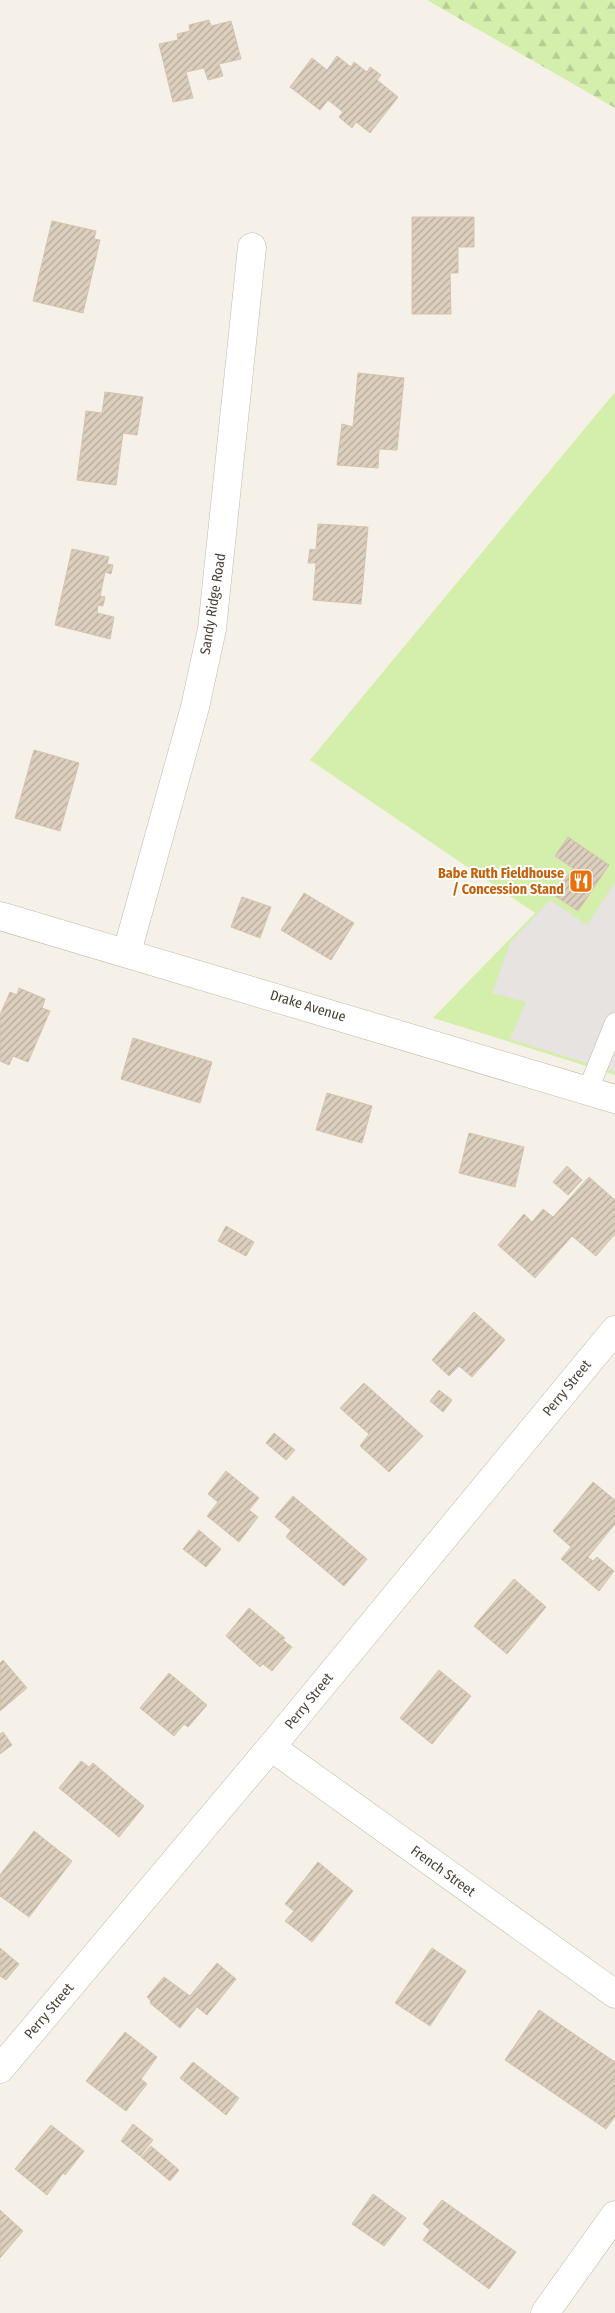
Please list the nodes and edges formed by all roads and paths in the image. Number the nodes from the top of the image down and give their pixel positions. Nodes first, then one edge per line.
1 (252, 247) dead end
2 (0, 916) edge
3 (127, 952) junction
4 (615, 1022) edge
5 (588, 1090) junction
6 (615, 1099) edge
7 (615, 1330) edge
8 (271, 1747) junction
9 (615, 1994) edge
10 (0, 2068) edge
11 (615, 2215) edge
12 (545, 2313) edge

1 - 3 street, Sandy Ridge Road
2 - 3 street, Drake Avenue
3 - 5 street, Drake Avenue
4 - 5 lane
5 - 6 street, Drake Avenue
7 - 8 street, Perry Street
8 - 9 street, French Street
8 - 10 street, Perry Street
11 - 12 street

